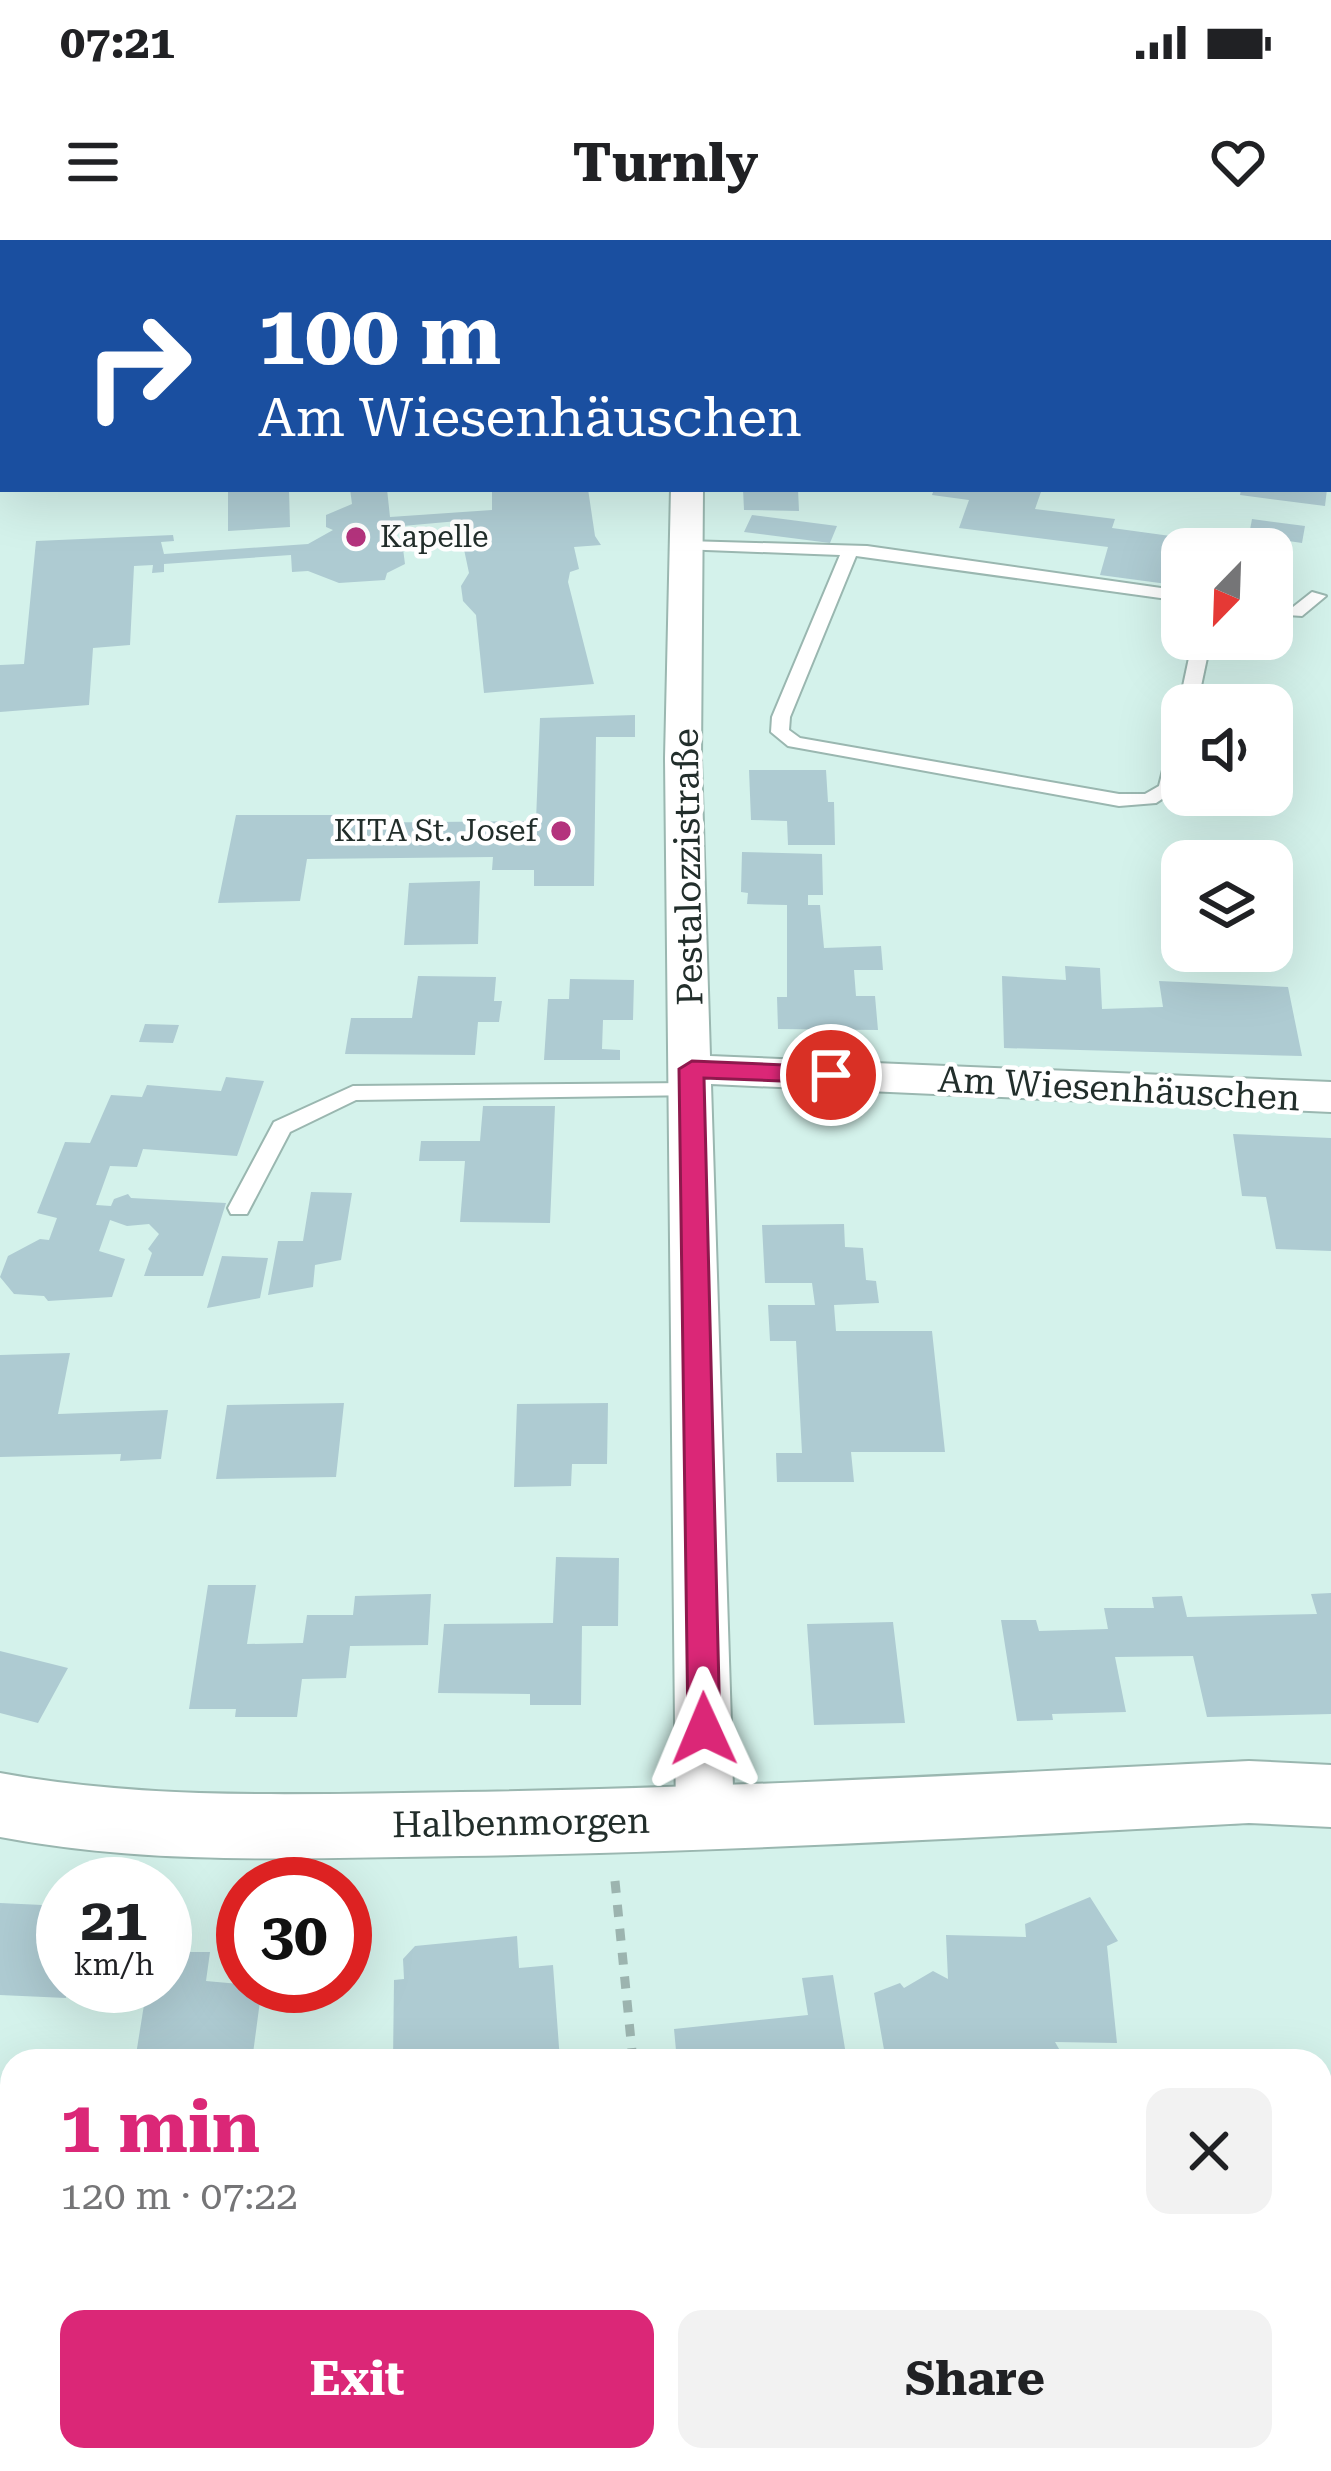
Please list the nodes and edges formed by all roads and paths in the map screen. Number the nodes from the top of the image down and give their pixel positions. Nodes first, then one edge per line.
1 (687, 492) edge
2 (686, 546) junction
3 (849, 552) junction
4 (1161, 593) edge
5 (1318, 596) dead end
6 (1293, 612) edge
7 (1161, 793) edge
8 (691, 1080) junction
9 (1331, 1097) edge
10 (238, 1208) dead end
11 (1331, 1796) edge
12 (0, 1805) edge
13 (609, 1820) junction
14 (706, 1820) junction
15 (632, 2049) edge

1 - 2 street, Pestalozzistraße
2 - 3 lane
2 - 8 street, Pestalozzistraße
3 - 4 lane
3 - 7 lane
5 - 6 lane
8 - 9 street, Am Wiesenhäuschen
8 - 10 lane
8 - 14 street, Pestalozzistraße
11 - 14 street, Halbenmorgen
12 - 13 street, Halbenmorgen
13 - 14 street, Halbenmorgen
13 - 15 path

